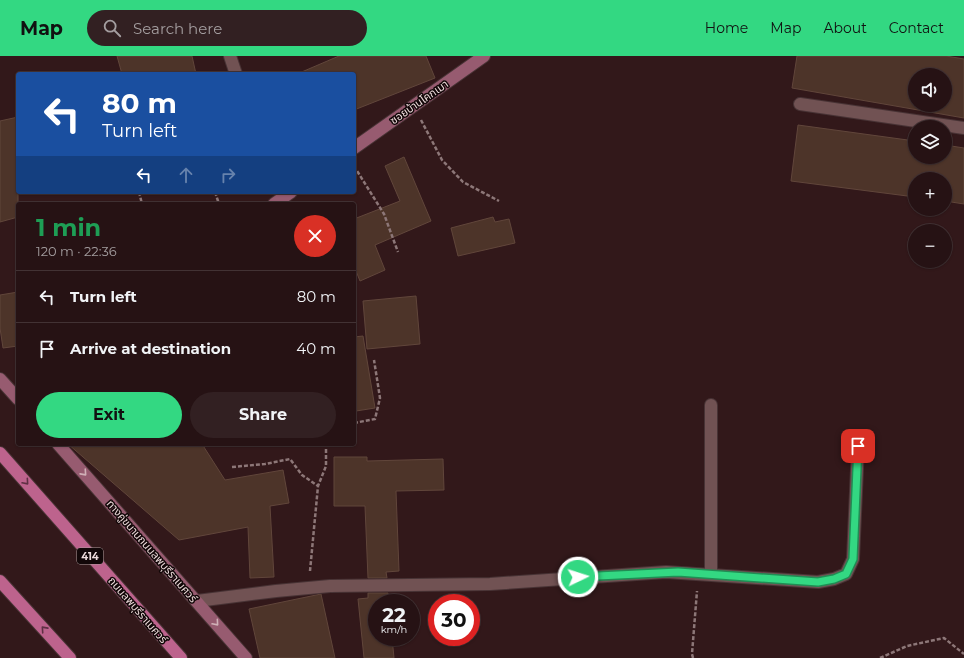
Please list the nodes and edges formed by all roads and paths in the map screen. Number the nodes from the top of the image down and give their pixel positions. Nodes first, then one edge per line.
1 (230, 56) edge
2 (484, 56) edge
3 (235, 72) edge
4 (800, 104) dead end
5 (415, 105) junction
6 (964, 128) edge
7 (356, 147) edge
8 (356, 169) edge
9 (287, 194) edge
10 (276, 199) edge
11 (499, 201) dead end
12 (398, 252) dead end
13 (374, 360) dead end
14 (0, 378) edge
15 (16, 393) edge
16 (711, 406) dead end
17 (356, 423) edge
18 (60, 446) edge
19 (326, 446) edge
20 (858, 446) dead end
21 (0, 453) edge
22 (232, 467) dead end
23 (318, 486) junction
24 (699, 574) junction
25 (711, 574) junction
26 (0, 582) edge
27 (308, 588) junction
28 (197, 601) junction
29 (964, 654) edge
30 (70, 658) edge
31 (181, 658) edge
32 (246, 658) edge
33 (693, 658) edge
34 (880, 658) edge

1 - 3 street
2 - 5 main road, ซอยบ้านโคกเมา
4 - 6 street
5 - 7 main road, ซอยบ้านโคกเมา
5 - 11 path
8 - 12 path
9 - 10 main road
13 - 17 path
14 - 15 main road
16 - 25 street
18 -> 28 main road, ทางคู่ขนานถนนลพบุรีราเมศวร์
19 - 23 path
20 - 25 street
21 -> 31 main road, ถนนลพบุรีราเมศวร์ / 414
22 - 23 path
23 - 27 path
24 - 25 street
24 - 27 street
24 - 33 path
30 -> 26 main road
27 - 28 street
28 -> 32 main road, ทางคู่ขนานถนนลพบุรีราเมศวร์
29 - 34 path

